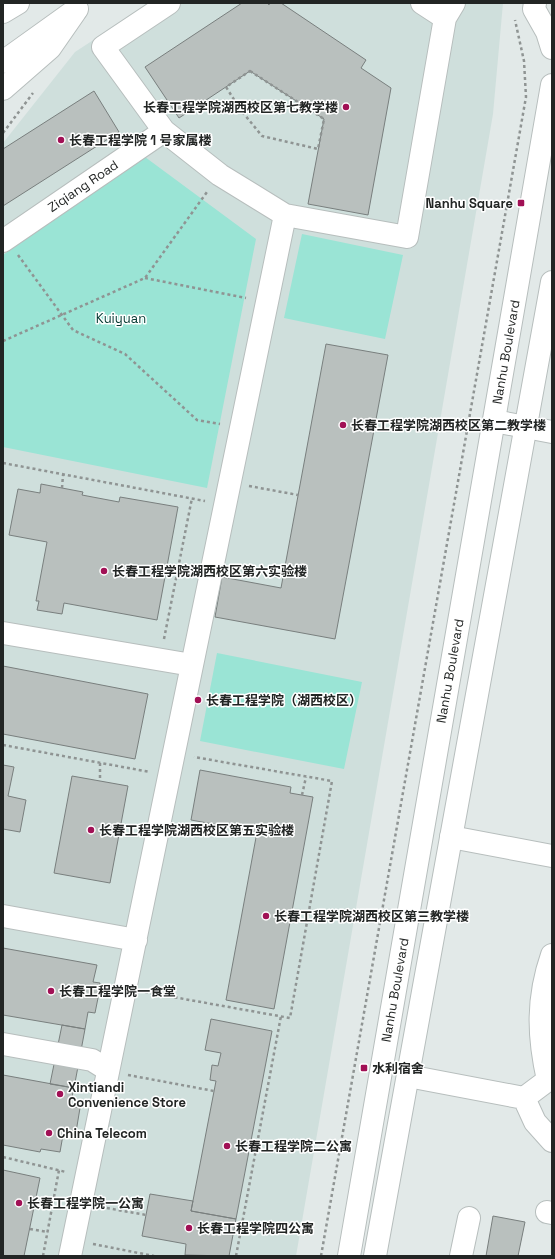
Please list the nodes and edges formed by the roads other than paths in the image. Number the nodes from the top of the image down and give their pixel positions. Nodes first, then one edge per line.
1 (18, 3) edge
2 (169, 3) edge
3 (422, 3) edge
4 (535, 3) edge
5 (82, 6) edge
6 (450, 10) edge
7 (3, 12) edge
8 (552, 48) edge
9 (3, 62) edge
10 (552, 86) edge
11 (3, 89) edge
12 (164, 131) junction
13 (285, 215) junction
14 (9, 246) edge
15 (552, 282) edge
16 (494, 421) junction
17 (525, 427) junction
18 (552, 432) edge
19 (3, 633) edge
20 (192, 665) junction
21 (451, 837) junction
22 (552, 856) edge
23 (3, 916) edge
24 (136, 940) junction
25 (552, 955) edge
26 (3, 1044) edge
27 (108, 1070) junction
28 (408, 1076) junction
29 (524, 1098) junction
30 (552, 1141) edge
31 (469, 1218) dead end
32 (72, 1248) edge
33 (349, 1256) edge
34 (375, 1256) edge
35 (461, 1256) edge

1 - 7 main road
2 - 12 main road
3 - 6 main road
4 - 8 main road
5 - 9 main road
5 - 11 main road
6 - 13 main road
10 - 16 main road, Nanhu Boulevard
12 - 13 main road
12 - 14 main road, Ziqiang Road
13 - 20 main road
15 - 17 main road
16 - 17 main road
16 - 33 main road, Nanhu Boulevard
17 - 18 main road
17 - 21 main road
19 - 20 main road
20 - 24 main road
21 - 22 main road
21 - 28 main road
23 - 24 main road
24 - 27 main road
25 - 29 main road
26 - 27 main road
27 - 32 main road
28 - 29 main road
28 - 34 main road
29 - 30 main road
31 - 35 main road

